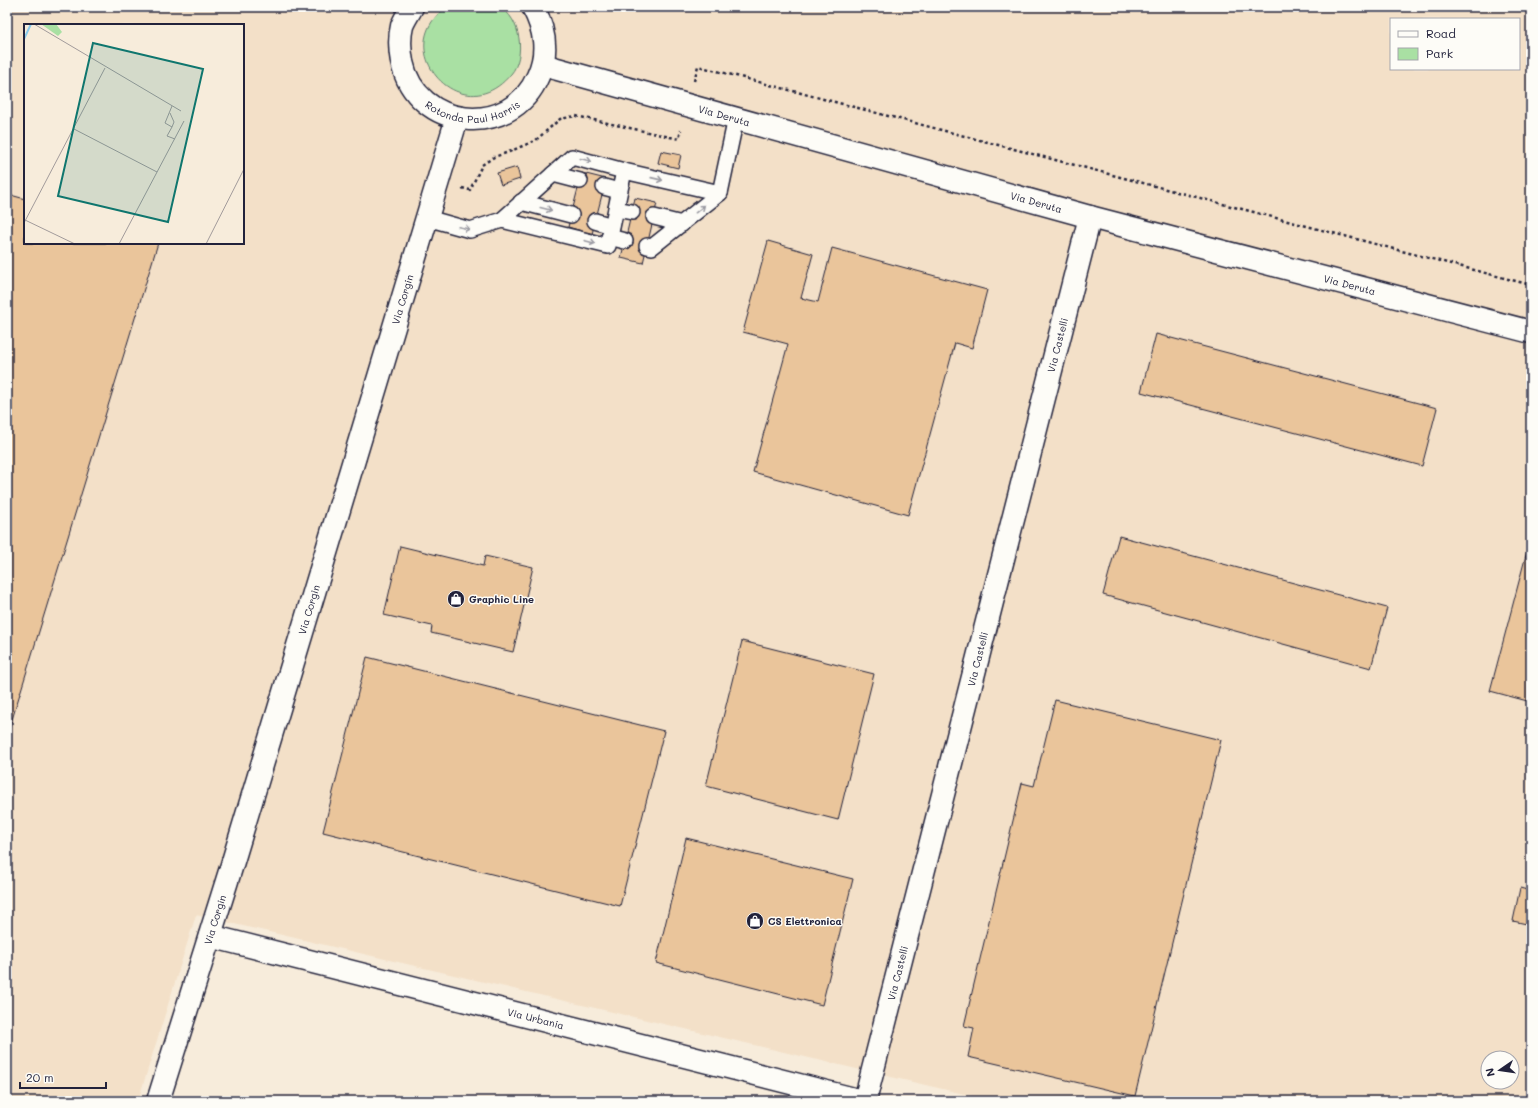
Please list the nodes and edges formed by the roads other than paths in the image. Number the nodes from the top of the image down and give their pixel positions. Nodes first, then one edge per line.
1 (412, 7) edge
2 (533, 7) edge
3 (544, 65) junction
4 (456, 118) junction
5 (736, 118) junction
6 (624, 171) junction
7 (552, 174) junction
8 (580, 181) dead end
9 (604, 187) dead end
10 (619, 191) junction
11 (720, 193) junction
12 (521, 202) junction
13 (616, 209) junction
14 (632, 212) dead end
15 (571, 215) dead end
16 (654, 217) dead end
17 (1090, 217) junction
18 (426, 218) junction
19 (502, 220) junction
20 (595, 221) dead end
21 (682, 224) junction
22 (611, 231) junction
23 (625, 241) dead end
24 (647, 246) dead end
25 (1531, 332) edge
26 (210, 936) junction
27 (158, 1101) edge
28 (863, 1101) edge

1 - 4 street, Rotonda Paul Harris
2 - 3 street, Rotonda Paul Harris
3 - 4 street, Rotonda Paul Harris
3 - 5 street, Via Deruta
4 - 18 street, Via Corgin
5 - 11 lane
5 - 17 street, Via Deruta
7 -> 6 lane
6 - 10 lane
6 -> 11 lane
7 - 8 lane
7 - 12 lane
9 - 10 lane
10 - 13 lane
21 -> 11 lane
12 -> 15 lane
12 - 19 lane
13 - 14 lane
13 - 22 lane
16 - 21 lane
17 - 25 street, Via Deruta
17 - 28 street, Via Castelli
18 -> 19 lane
18 - 26 street, Via Corgin
19 -> 22 lane
20 - 22 lane
21 - 24 lane
22 - 23 lane
26 - 27 street, Via Corgin
26 - 28 street, Via Urbania

